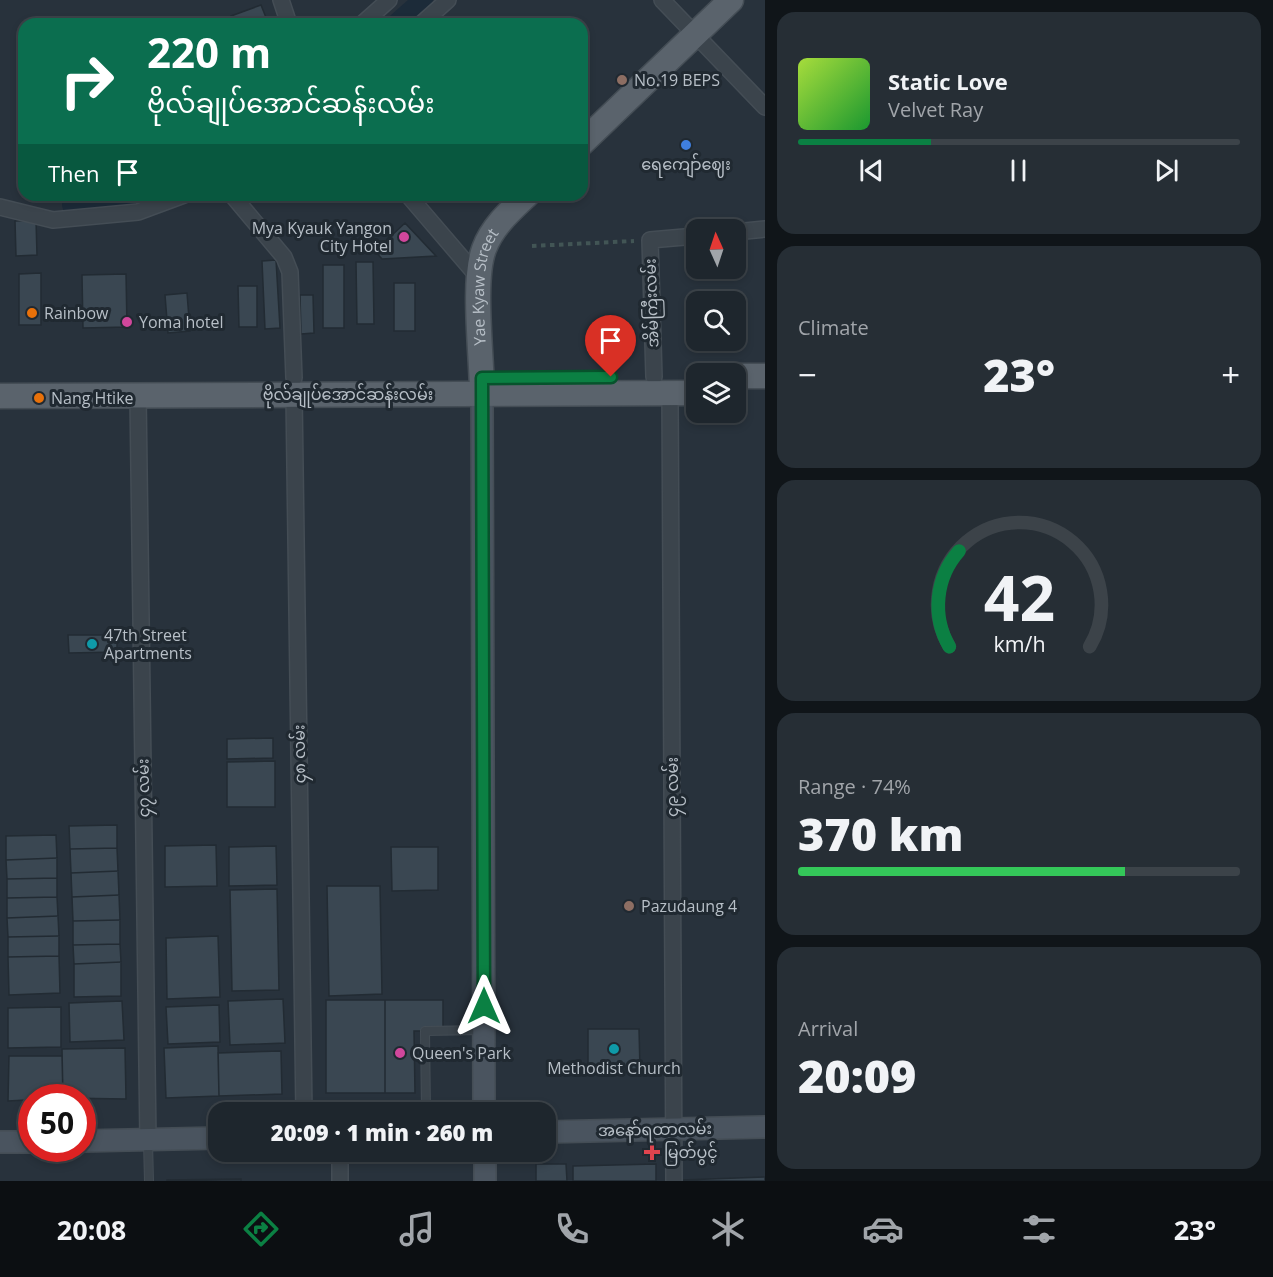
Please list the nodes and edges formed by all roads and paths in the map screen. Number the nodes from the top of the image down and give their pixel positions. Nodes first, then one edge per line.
1 (282, 0) edge
2 (389, 0) edge
3 (448, 0) edge
4 (663, 0) edge
5 (731, 0) edge
6 (287, 18) edge
7 (369, 18) edge
8 (428, 18) edge
9 (695, 36) junction
10 (765, 107) edge
11 (588, 137) edge
12 (168, 201) edge
13 (237, 201) edge
14 (413, 201) edge
15 (521, 201) edge
16 (0, 207) edge
17 (765, 229) edge
18 (746, 231) edge
19 (686, 237) edge
20 (650, 240) junction
21 (532, 246) dead end
22 (479, 278) junction
23 (746, 376) edge
24 (765, 376) edge
25 (0, 379) edge
26 (686, 379) edge
27 (662, 385) junction
28 (294, 386) junction
29 (482, 386) junction
30 (686, 391) edge
31 (746, 393) edge
32 (765, 393) edge
33 (138, 395) junction
34 (0, 396) edge
35 (484, 1030) junction
36 (304, 1102) edge
37 (426, 1102) edge
38 (484, 1102) edge
39 (765, 1127) edge
40 (674, 1129) junction
41 (556, 1132) edge
42 (208, 1138) edge
43 (148, 1140) junction
44 (96, 1141) edge
45 (0, 1142) edge
46 (18, 1142) edge
47 (340, 1162) edge
48 (485, 1162) edge
49 (149, 1181) edge
50 (340, 1181) edge
51 (485, 1181) edge
52 (674, 1181) edge

1 - 6 street
2 - 7 street
3 - 8 street
4 - 9 street
5 - 9 main road
9 - 10 street
9 - 11 main road
12 - 16 street
13 - 28 street, ၄၈ လမ်း
14 - 22 street
15 - 22 main road, Yae Kyaw Street
17 - 18 street
19 - 20 street, အိမ်ကြီးလမ်း
20 - 21 path
20 - 27 street, အိမ်ကြီးလမ်း
22 - 29 main road, Yae Kyaw Street
23 - 24 main road
25 - 28 main road, ဗိုလ်ချုပ်အောင်ဆန်းလမ်း
26 - 27 main road, ဗိုလ်ချုပ်အောင်ဆန်းလမ်း
27 - 29 main road, ဗိုလ်ချုပ်အောင်ဆန်းလမ်း
27 - 30 main road, ဗိုလ်ချုပ်အောင်ဆန်းလမ်း
27 - 40 street, ၄၉ လမ်း
28 - 29 main road, ဗိုလ်ချုပ်အောင်ဆန်းလမ်း
28 - 33 main road, ဗိုလ်ချုပ်အောင်ဆန်းလမ်း
28 - 36 street, ၄၈ လမ်း
29 - 35 main road
31 - 32 main road
33 - 34 main road, ဗိုလ်ချုပ်အောင်ဆန်းလမ်း
33 - 43 street, ၄၇ လမ်း
35 - 37 lane
35 - 38 main road
39 - 40 main road, အနော်ရထာလမ်း
40 - 41 main road, အနော်ရထာလမ်း
40 - 52 street, ၄၉ လမ်း
42 - 43 main road
43 - 44 main road
43 - 49 lane, ၄၇ လမ်း
45 - 46 main road
47 - 50 street
48 - 51 main road

